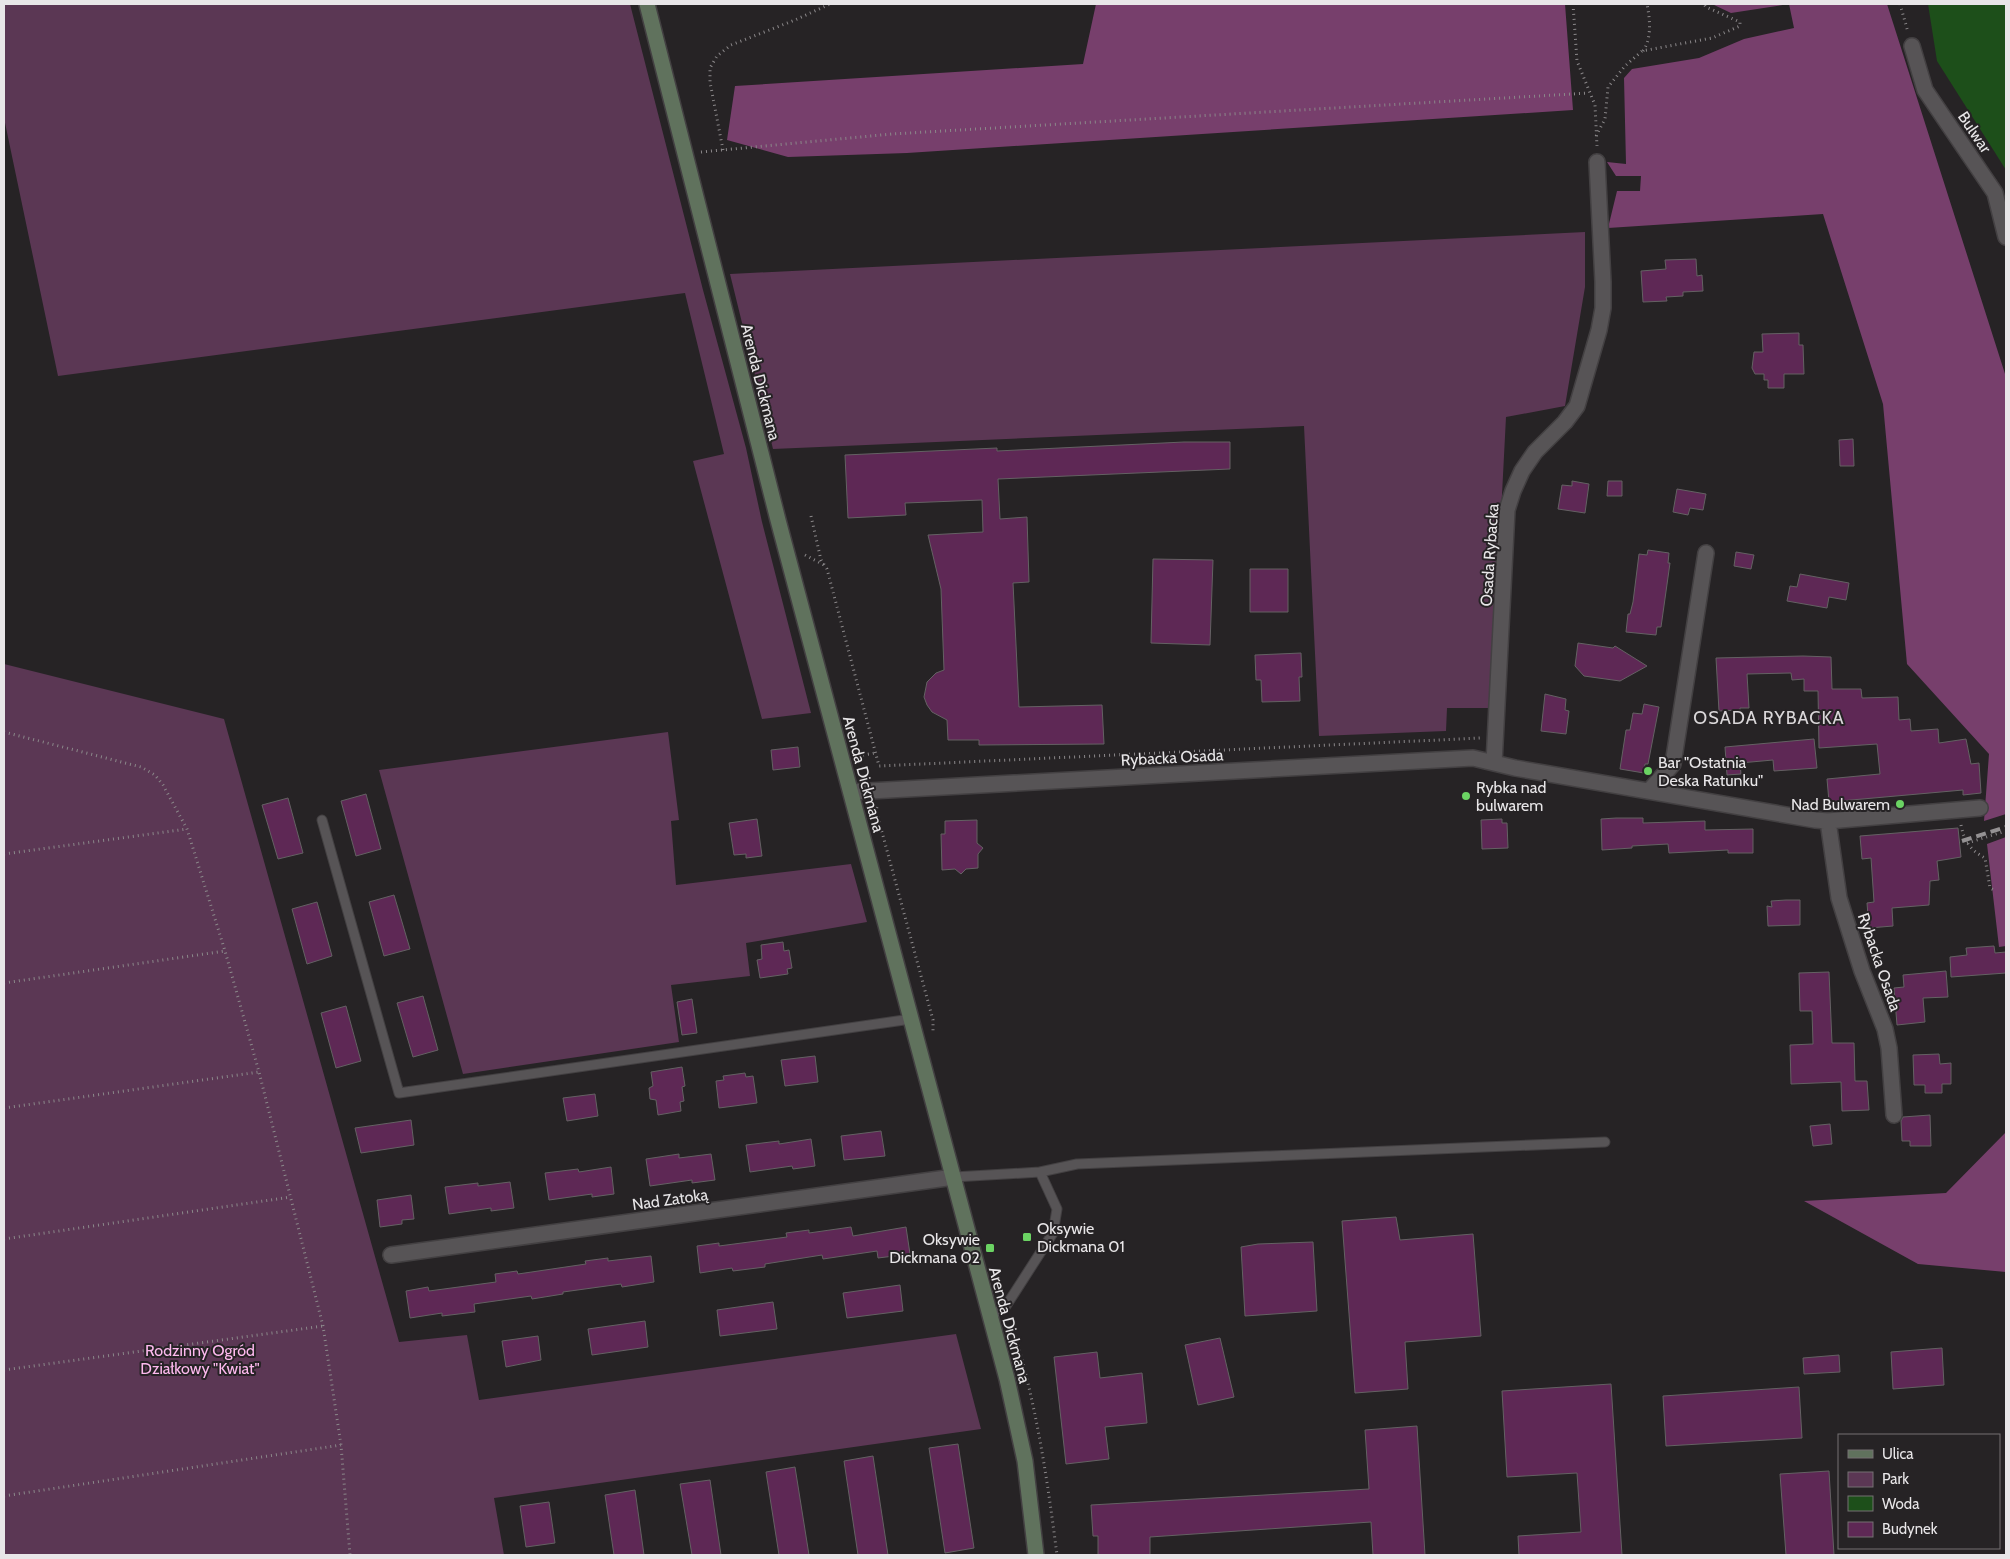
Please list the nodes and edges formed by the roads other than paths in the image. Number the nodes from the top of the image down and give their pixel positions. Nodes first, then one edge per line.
1 (647, 4) edge
2 (1912, 46) road end
3 (1597, 162) road end
4 (2006, 237) edge
5 (1706, 553) dead end
6 (1494, 763) junction
7 (1649, 791) junction
8 (851, 792) junction
9 (1980, 808) dead end
10 (322, 820) dead end
11 (1828, 821) junction
12 (911, 1019) junction
13 (1894, 1115) dead end
14 (1605, 1142) dead end
15 (1040, 1172) junction
16 (954, 1177) junction
17 (390, 1255) dead end
18 (990, 1317) junction
19 (1036, 1555) edge

1 - 8 street, Arenda Dickmana
2 - 4 street, Bulwar
3 - 6 street, Osada Rybacka
5 - 7 street
6 - 7 street, Rybacka Osada
6 - 8 street, Rybacka Osada
7 - 11 street, Rybacka Osada
8 - 12 street, Arenda Dickmana
9 - 11 street, Rybacka Osada
10 - 12 lane
11 - 13 street, Rybacka Osada
12 - 16 street, Arenda Dickmana
14 - 15 lane
15 - 16 lane
15 - 18 lane
16 - 17 street, Nad Zatoką
16 - 18 street, Arenda Dickmana
18 - 19 street, Arenda Dickmana

